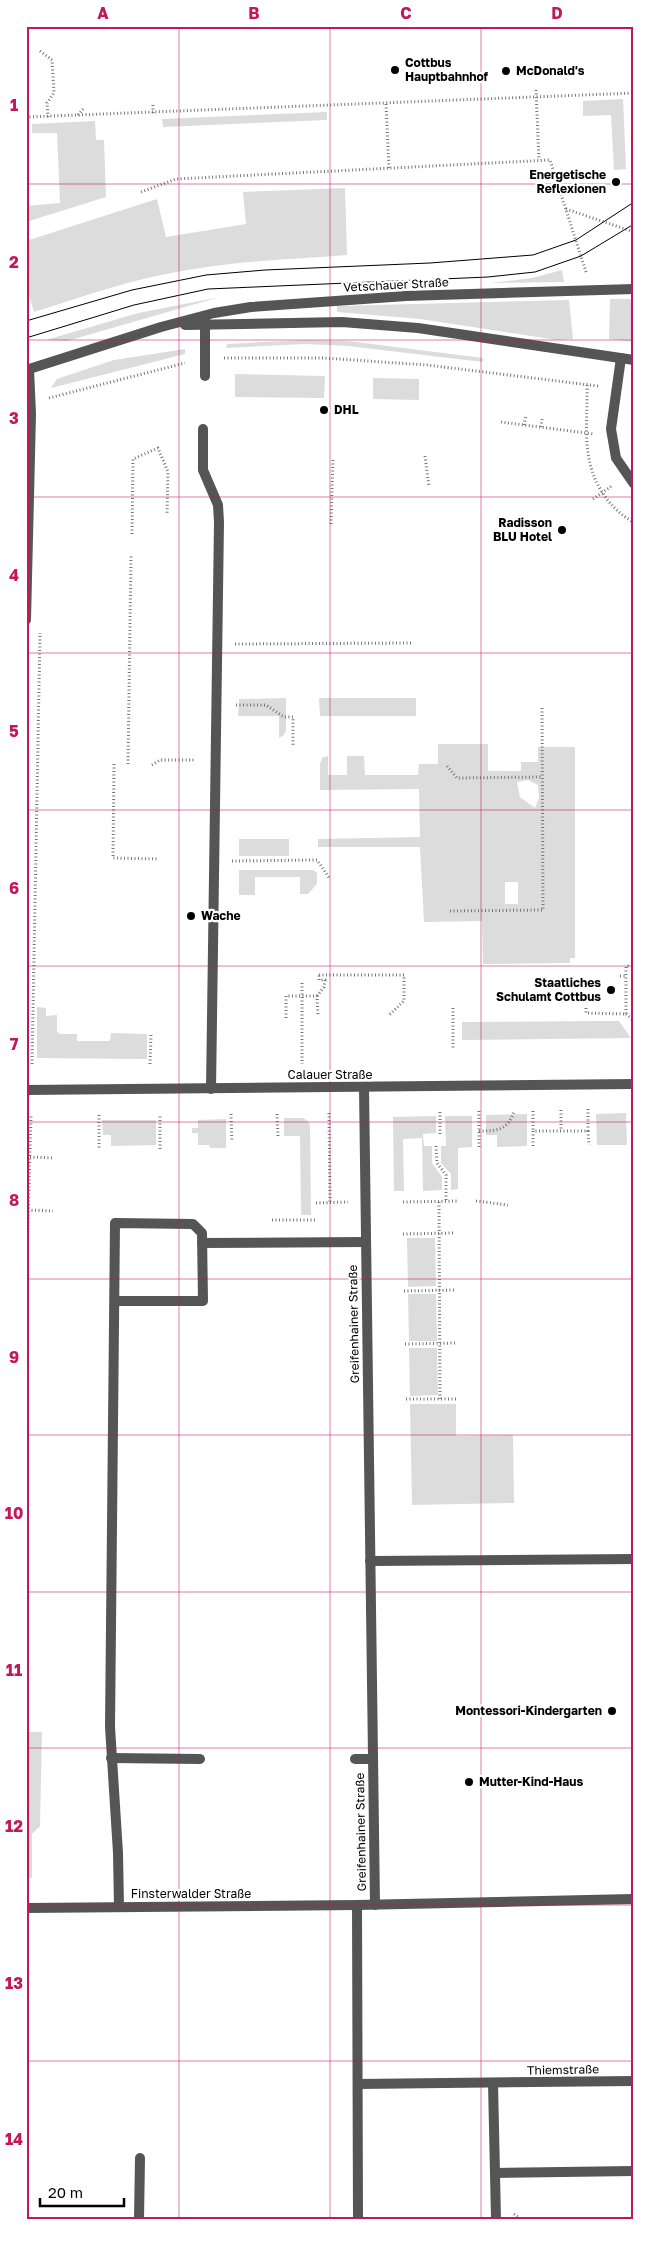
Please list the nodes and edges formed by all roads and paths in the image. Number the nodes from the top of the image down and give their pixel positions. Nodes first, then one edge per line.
1 (40, 51) dead end
2 (536, 90) dead end
3 (634, 93) edge
4 (536, 98) junction
5 (386, 104) junction
6 (153, 105) dead end
7 (84, 108) dead end
8 (153, 113) junction
9 (77, 116) junction
10 (26, 117) edge
11 (48, 117) junction
12 (539, 160) junction
13 (389, 168) junction
14 (141, 192) dead end
15 (566, 208) junction
16 (634, 232) edge
17 (586, 274) dead end
18 (634, 290) edge
19 (205, 320) junction
20 (205, 358) junction
21 (621, 358) junction
22 (634, 360) edge
23 (27, 367) edge
24 (205, 376) dead end
25 (30, 403) junction
26 (526, 416) dead end
27 (542, 419) dead end
28 (502, 422) dead end
29 (524, 425) junction
30 (541, 427) junction
31 (204, 429) dead end
32 (587, 433) junction
33 (599, 435) dead end
34 (425, 456) dead end
35 (333, 458) dead end
36 (634, 484) edge
37 (611, 486) dead end
38 (428, 487) dead end
39 (601, 493) junction
40 (593, 499) dead end
41 (167, 515) dead end
42 (634, 522) edge
43 (331, 524) dead end
44 (132, 534) dead end
45 (131, 556) dead end
46 (26, 620) edge
47 (41, 624) dead end
48 (413, 643) dead end
49 (230, 644) dead end
50 (230, 705) dead end
51 (542, 706) dead end
52 (293, 746) dead end
53 (180, 760) dead end
54 (114, 764) dead end
55 (128, 764) dead end
56 (152, 765) dead end
57 (448, 766) dead end
58 (542, 777) junction
59 (159, 859) dead end
60 (230, 861) dead end
61 (330, 878) dead end
62 (450, 911) dead end
63 (634, 966) edge
64 (620, 976) dead end
65 (626, 976) junction
66 (302, 983) dead end
67 (302, 996) junction
68 (317, 996) junction
69 (453, 1008) dead end
70 (586, 1008) dead end
71 (626, 1014) junction
72 (318, 1016) dead end
73 (388, 1016) dead end
74 (286, 1018) dead end
75 (634, 1021) edge
76 (151, 1034) dead end
77 (453, 1048) dead end
78 (32, 1064) dead end
79 (150, 1064) dead end
80 (302, 1064) dead end
81 (634, 1084) edge
82 (364, 1087) junction
83 (211, 1089) junction
84 (26, 1090) edge
85 (588, 1109) dead end
86 (561, 1110) dead end
87 (479, 1111) dead end
88 (514, 1111) dead end
89 (533, 1111) dead end
90 (440, 1112) dead end
91 (329, 1113) dead end
92 (231, 1114) dead end
93 (277, 1114) dead end
94 (99, 1115) dead end
95 (160, 1115) dead end
96 (31, 1116) dead end
97 (479, 1131) junction
98 (588, 1131) junction
99 (533, 1132) junction
100 (561, 1132) junction
101 (440, 1134) dead end
102 (278, 1136) dead end
103 (232, 1142) dead end
104 (589, 1145) dead end
105 (436, 1146) dead end
106 (533, 1146) dead end
107 (479, 1147) dead end
108 (160, 1149) dead end
109 (99, 1150) dead end
110 (30, 1157) junction
111 (54, 1158) dead end
112 (458, 1201) dead end
113 (476, 1201) dead end
114 (354, 1202) dead end
115 (403, 1202) dead end
116 (439, 1202) junction
117 (446, 1202) junction
118 (316, 1203) dead end
119 (330, 1203) junction
120 (508, 1205) dead end
121 (28, 1210) junction
122 (53, 1210) dead end
123 (272, 1220) dead end
124 (316, 1220) dead end
125 (439, 1233) junction
126 (453, 1233) dead end
127 (403, 1234) dead end
128 (365, 1242) junction
129 (202, 1243) junction
130 (26, 1289) edge
131 (440, 1290) junction
132 (454, 1290) dead end
133 (404, 1291) dead end
134 (115, 1301) junction
135 (455, 1343) dead end
136 (405, 1344) dead end
137 (440, 1344) junction
138 (406, 1399) dead end
139 (456, 1399) dead end
140 (440, 1400) junction
141 (634, 1559) edge
142 (370, 1561) junction
143 (110, 1758) junction
144 (200, 1759) dead end
145 (355, 1759) dead end
146 (372, 1759) junction
147 (634, 1899) edge
148 (357, 1905) junction
149 (375, 1905) junction
150 (118, 1907) junction
151 (26, 1908) edge
152 (634, 2081) edge
153 (493, 2083) junction
154 (358, 2084) junction
155 (140, 2158) dead end
156 (634, 2171) edge
157 (495, 2173) junction
158 (139, 2219) edge
159 (358, 2219) edge
160 (496, 2219) edge

1 - 11 path
2 - 4 path
3 - 4 path
4 - 5 path
4 - 12 path
5 - 8 path
5 - 13 path
6 - 8 path
7 - 9 path
8 - 9 path
9 - 11 path
10 - 11 path
12 - 13 path
12 - 15 path
13 - 14 path
15 - 16 path
15 - 17 path
18 - 19 street, Vetschauer Straße
19 - 20 street
19 - 21 street, Vetschauer Straße
19 - 23 street, Vetschauer Straße
20 - 24 street
20 - 25 path
20 - 32 path
21 - 22 street, Vetschauer Straße
21 - 36 street
23 - 25 street
25 - 46 street
26 - 29 path
27 - 30 path
28 - 29 path
29 - 30 path
30 - 32 path
31 - 83 street
32 - 33 path
32 - 39 path
34 - 38 path
35 - 43 path
37 - 39 path
39 - 40 path
39 - 42 path
41 - 44 path
45 - 55 path
47 - 78 path
48 - 49 path
50 - 52 path
51 - 58 path
53 - 56 path
54 - 59 path
57 - 58 path
58 - 62 path
60 - 61 path
63 - 65 path
64 - 65 path
65 - 71 path
66 - 67 path
67 - 68 path
67 - 74 path
67 - 80 path
68 - 72 path
68 - 73 path
69 - 77 path
70 - 71 path
71 - 75 path
76 - 79 path
81 - 82 street, Calauer Straße
82 - 83 street, Calauer Straße
82 - 128 street, Greifenhainer Straße
83 - 84 street, Calauer Straße
85 - 98 path
86 - 100 path
87 - 97 path
88 - 97 path
89 - 99 path
90 - 101 path
91 - 119 path
92 - 103 path
93 - 102 path
94 - 109 path
95 - 108 path
96 - 110 path
97 - 107 path
98 - 100 path
98 - 104 path
99 - 100 path
99 - 106 path
105 - 117 path
110 - 111 path
110 - 121 path
112 - 117 path
113 - 120 path
114 - 119 path
115 - 116 path
116 - 117 path
116 - 125 path
118 - 119 path
121 - 122 path
121 - 130 path
123 - 124 path
125 - 126 path
125 - 127 path
125 - 131 path
128 - 129 street
128 - 142 street, Greifenhainer Straße
129 - 134 street
129 - 134 street
131 - 132 path
131 - 133 path
131 - 137 path
134 - 143 street
135 - 137 path
136 - 137 path
137 - 140 path
138 - 140 path
139 - 140 path
141 - 142 street
142 - 146 street, Greifenhainer Straße
143 - 144 street
143 - 150 street
145 - 146 street, Greifenhainer Straße
146 - 149 street, Greifenhainer Straße
147 - 149 street, Finsterwalder Straße
148 - 149 street, Finsterwalder Straße
148 - 150 street, Finsterwalder Straße
148 - 154 street
150 - 151 street, Finsterwalder Straße
152 - 153 street, Thiemstraße
153 - 154 street, Thiemstraße
153 - 157 street
154 - 159 street
155 - 158 street
156 - 157 street
157 - 160 street

